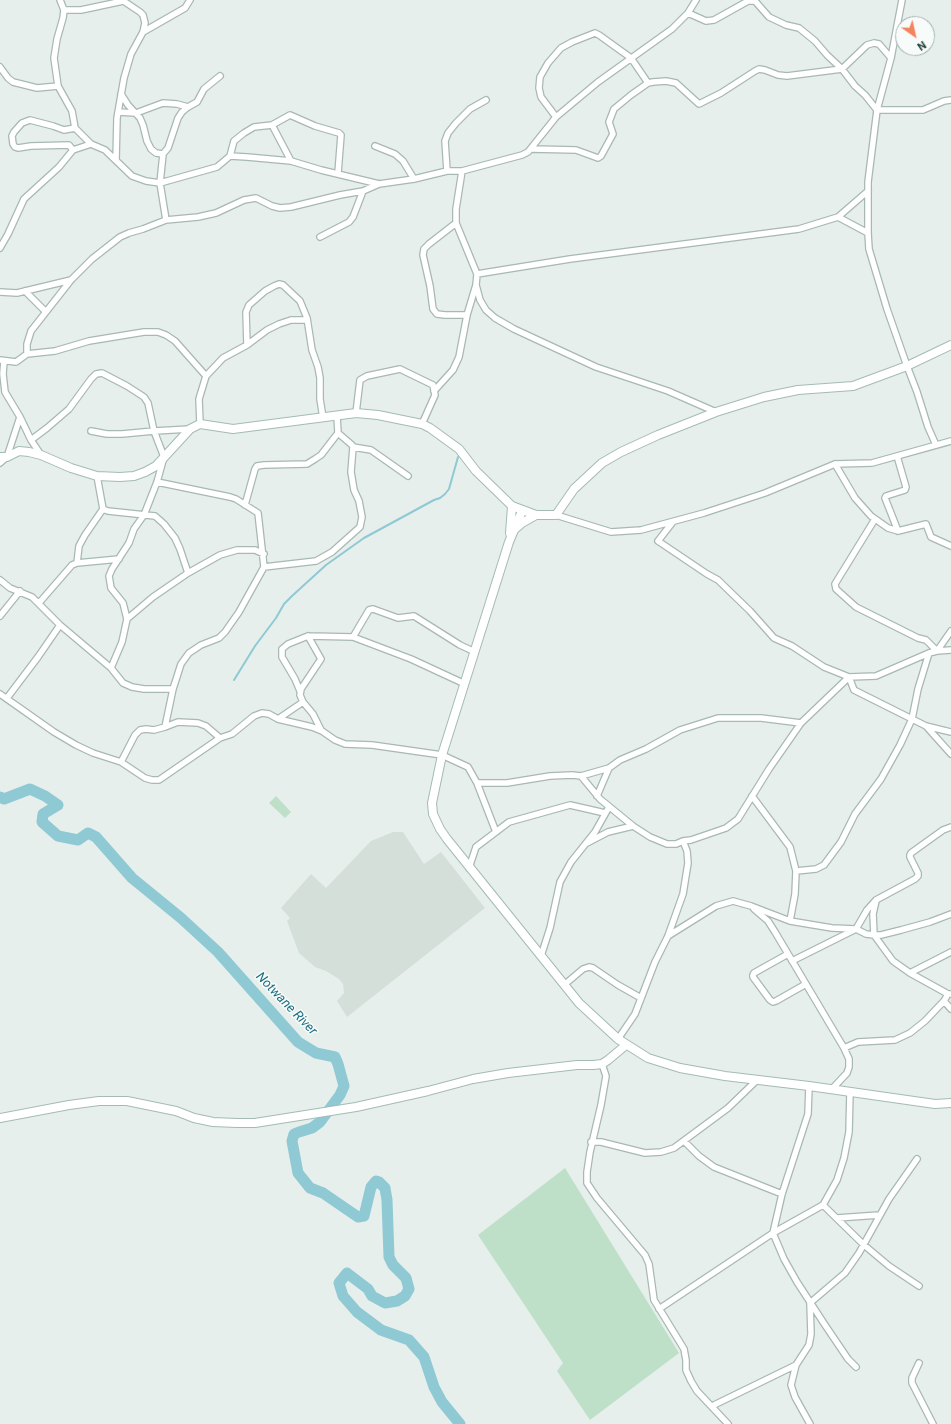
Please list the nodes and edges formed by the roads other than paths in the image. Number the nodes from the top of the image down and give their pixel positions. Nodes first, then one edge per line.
1 (60, 0) edge
2 (190, 0) edge
3 (696, 0) edge
4 (902, 0) edge
5 (123, 1) edge
6 (64, 10) junction
7 (688, 13) junction
8 (143, 32) junction
9 (631, 58) junction
10 (891, 58) junction
11 (0, 67) edge
12 (842, 68) junction
13 (220, 76) dead end
14 (648, 83) junction
15 (58, 86) junction
16 (121, 94) junction
17 (486, 100) dead end
18 (951, 100) edge
19 (188, 107) junction
20 (877, 110) junction
21 (118, 112) junction
22 (136, 112) junction
23 (556, 117) junction
24 (272, 125) junction
25 (75, 128) junction
26 (91, 144) junction
27 (375, 146) dead end
28 (532, 149) junction
29 (73, 150) junction
30 (163, 154) junction
31 (230, 156) junction
32 (116, 160) junction
33 (291, 161) junction
34 (447, 171) junction
35 (462, 171) junction
36 (338, 173) junction
37 (414, 179) junction
38 (160, 183) junction
39 (379, 184) junction
40 (363, 191) junction
41 (868, 191) junction
42 (838, 217) junction
43 (166, 220) junction
44 (456, 223) junction
45 (868, 232) junction
46 (320, 237) dead end
47 (0, 248) edge
48 (477, 274) junction
49 (71, 280) junction
50 (476, 285) junction
51 (25, 291) junction
52 (0, 292) edge
53 (46, 312) junction
54 (467, 315) junction
55 (307, 320) junction
56 (247, 345) junction
57 (951, 345) edge
58 (27, 354) junction
59 (2, 361) edge
60 (907, 366) junction
61 (206, 376) junction
62 (434, 391) junction
63 (716, 412) junction
64 (356, 413) junction
65 (337, 416) junction
66 (20, 417) junction
67 (323, 418) junction
68 (200, 424) junction
69 (422, 424) junction
70 (190, 429) junction
71 (154, 430) junction
72 (91, 431) dead end
73 (338, 433) junction
74 (31, 440) junction
75 (951, 441) edge
76 (936, 445) junction
77 (353, 447) junction
78 (41, 455) junction
79 (897, 456) junction
80 (3, 457) edge
81 (164, 457) junction
82 (0, 463) edge
83 (835, 464) junction
84 (97, 476) junction
85 (408, 476) dead end
86 (157, 482) junction
87 (245, 505) junction
88 (512, 506) junction
89 (103, 509) junction
90 (522, 511) junction
91 (144, 515) junction
92 (536, 515) junction
93 (556, 515) junction
94 (875, 519) junction
95 (672, 522) junction
96 (898, 531) junction
97 (510, 538) junction
98 (951, 546) edge
99 (264, 554) junction
100 (119, 559) junction
101 (77, 563) junction
102 (264, 567) junction
103 (188, 573) junction
104 (0, 580) edge
105 (20, 592) junction
106 (39, 603) junction
107 (0, 616) edge
108 (127, 619) junction
109 (60, 625) junction
110 (951, 631) edge
111 (308, 636) junction
112 (353, 637) junction
113 (951, 650) edge
114 (937, 651) junction
115 (475, 652) junction
116 (929, 653) junction
117 (111, 668) junction
118 (849, 677) junction
119 (465, 684) junction
120 (173, 689) junction
121 (300, 691) junction
122 (0, 694) edge
123 (7, 698) junction
124 (303, 702) junction
125 (278, 719) junction
126 (912, 719) junction
127 (801, 723) junction
128 (926, 726) junction
129 (164, 727) junction
130 (322, 731) junction
131 (951, 732) edge
132 (220, 738) junction
133 (951, 754) edge
134 (442, 755) junction
135 (121, 762) junction
136 (609, 768) junction
137 (581, 776) junction
138 (477, 783) junction
139 (597, 796) junction
140 (752, 796) junction
141 (609, 807) junction
142 (605, 813) junction
143 (633, 826) junction
144 (951, 827) edge
145 (496, 832) junction
146 (683, 841) junction
147 (585, 844) junction
148 (469, 868) junction
149 (796, 871) junction
150 (876, 900) junction
151 (751, 906) junction
152 (951, 914) edge
153 (790, 921) junction
154 (856, 929) junction
155 (874, 935) junction
156 (668, 936) junction
157 (951, 952) edge
158 (788, 954) junction
159 (541, 956) junction
160 (792, 961) junction
161 (910, 973) junction
162 (806, 984) junction
163 (564, 985) junction
164 (950, 994) edge
165 (641, 998) junction
166 (944, 1001) junction
167 (951, 1009) edge
168 (618, 1039) junction
169 (626, 1045) junction
170 (844, 1048) junction
171 (602, 1064) junction
172 (757, 1080) junction
173 (809, 1086) junction
174 (832, 1089) junction
175 (850, 1092) junction
176 (951, 1103) edge
177 (0, 1118) edge
178 (684, 1141) junction
179 (591, 1142) junction
180 (918, 1159) dead end
181 (782, 1194) junction
182 (823, 1204) junction
183 (879, 1215) junction
184 (837, 1218) junction
185 (773, 1233) junction
186 (864, 1245) junction
187 (919, 1286) dead end
188 (810, 1303) junction
189 (658, 1309) junction
190 (919, 1363) dead end
191 (796, 1365) junction
192 (856, 1367) dead end
193 (712, 1406) junction
194 (728, 1424) edge
195 (810, 1424) edge
196 (933, 1424) edge

1 - 6 street
2 - 8 street
3 - 7 street
4 - 10 street
5 - 6 street
5 - 8 street
6 - 15 street
7 - 9 street
7 - 12 street
8 - 16 street
9 - 14 street
9 - 23 street
9 - 23 street
10 - 12 street
10 - 20 street
11 - 15 street
12 - 14 street
12 - 20 street
13 - 19 street
14 - 28 street
15 - 25 street
16 - 21 street
16 - 22 street
17 - 34 street
18 - 20 street
19 - 22 street
19 - 30 street
20 - 41 street
21 - 22 street
21 - 32 street
22 - 30 street
23 - 28 street
24 - 31 street
24 - 33 street
24 - 36 street
25 - 26 street
25 - 29 street
26 - 29 street
26 - 32 street
27 - 37 street
28 - 35 street
29 - 47 street
30 - 38 street
31 - 33 street
31 - 38 street
32 - 38 street
33 - 36 street
34 - 35 street
34 - 37 street
35 - 44 street
36 - 39 street
37 - 39 street
38 - 43 street
39 - 40 street
40 - 43 street
40 - 46 street
41 - 42 street
41 - 45 street
42 - 45 street
42 - 48 street
43 - 49 street
44 - 48 street
44 - 54 street
45 - 60 street
48 - 50 street
49 - 51 street
49 - 53 street
50 - 54 street
50 - 63 street
51 - 52 street
51 - 53 street
53 - 58 street
54 - 62 street
55 - 56 street
55 - 56 street
55 - 67 street
56 - 61 street
57 - 60 street
58 - 59 street
58 - 61 street
59 - 66 street
60 - 63 street
60 - 76 street
61 - 68 street
62 - 64 street
62 - 69 street
63 - 93 street
64 - 65 street
64 - 69 street
65 - 67 street
65 - 73 street
66 - 74 street
66 - 80 street
67 - 68 street
68 - 70 street
69 - 88 street
70 - 71 street
70 - 81 street
71 - 72 street
71 - 74 street
71 - 81 street
73 - 77 street
73 - 87 street
74 - 78 street
75 - 76 street
76 - 79 street
77 - 85 street
77 - 102 street
78 - 80 street
78 - 84 street
79 - 83 street
79 - 96 street
80 - 82 street
81 - 84 street
81 - 86 street
83 - 94 street
83 - 95 street
84 - 89 street
86 - 87 street
86 - 91 street
87 - 99 street
88 - 90 street
88 - 97 street
89 - 91 street
89 - 101 street
90 - 92 street
90 - 97 street
91 - 100 street
91 - 103 street
92 - 93 street
92 - 97 street
93 - 95 street
94 - 96 street
94 - 114 street
95 - 118 street
96 - 98 street
97 - 115 street
99 - 102 street
99 - 103 street
100 - 101 street
100 - 108 street
101 - 106 street
102 - 120 street
103 - 108 street
104 - 105 street
105 - 106 street
105 - 107 street
106 - 109 street
108 - 117 street
109 - 117 street
109 - 123 street
110 - 114 street
111 - 112 street
111 - 121 street
111 - 121 street
112 - 115 street
112 - 119 street
113 - 114 street
114 - 116 street
115 - 119 street
116 - 118 street
116 - 126 street
117 - 120 street
118 - 126 street
118 - 127 street
119 - 134 street
120 - 129 street
121 - 124 street
122 - 123 street
123 - 135 street
124 - 125 street
124 - 130 street
125 - 130 street
125 - 132 street
126 - 128 street
126 - 149 street
127 - 136 street
127 - 140 street
128 - 131 street
128 - 133 street
129 - 132 street
129 - 135 street
130 - 134 street
132 - 135 street
134 - 138 street
134 - 148 street
136 - 137 street
136 - 139 street
137 - 138 street
137 - 139 street
138 - 145 street
139 - 141 street
140 - 146 street
140 - 149 street
141 - 142 street
141 - 143 street
142 - 145 street
142 - 147 street
143 - 146 street
143 - 147 street
144 - 150 street
145 - 148 street
146 - 156 street
147 - 159 street
148 - 159 street
149 - 153 street
150 - 154 street
150 - 155 street
151 - 153 street
151 - 156 street
151 - 158 street
152 - 155 street
153 - 154 street
154 - 155 street
154 - 160 street
155 - 161 street
156 - 165 street
157 - 161 street
158 - 160 street
158 - 162 street
159 - 163 street
160 - 162 street
161 - 164 street
162 - 170 street
163 - 165 street
163 - 168 street
164 - 166 street
165 - 168 street
166 - 167 street
166 - 170 street
168 - 169 street
169 - 171 street
169 - 172 street
170 - 174 street
171 - 177 street
171 - 179 street
172 - 173 street
172 - 178 street
173 - 174 street
173 - 181 street
174 - 175 street
175 - 176 street
175 - 182 street
178 - 179 street
178 - 181 street
179 - 189 street
180 - 183 street
181 - 185 street
182 - 184 street
182 - 185 street
183 - 184 street
183 - 186 street
184 - 186 street
185 - 188 street
185 - 189 street
186 - 187 street
186 - 188 street
188 - 191 street
188 - 192 street
189 - 193 street
190 - 196 street
191 - 193 street
191 - 195 street
193 - 194 street

